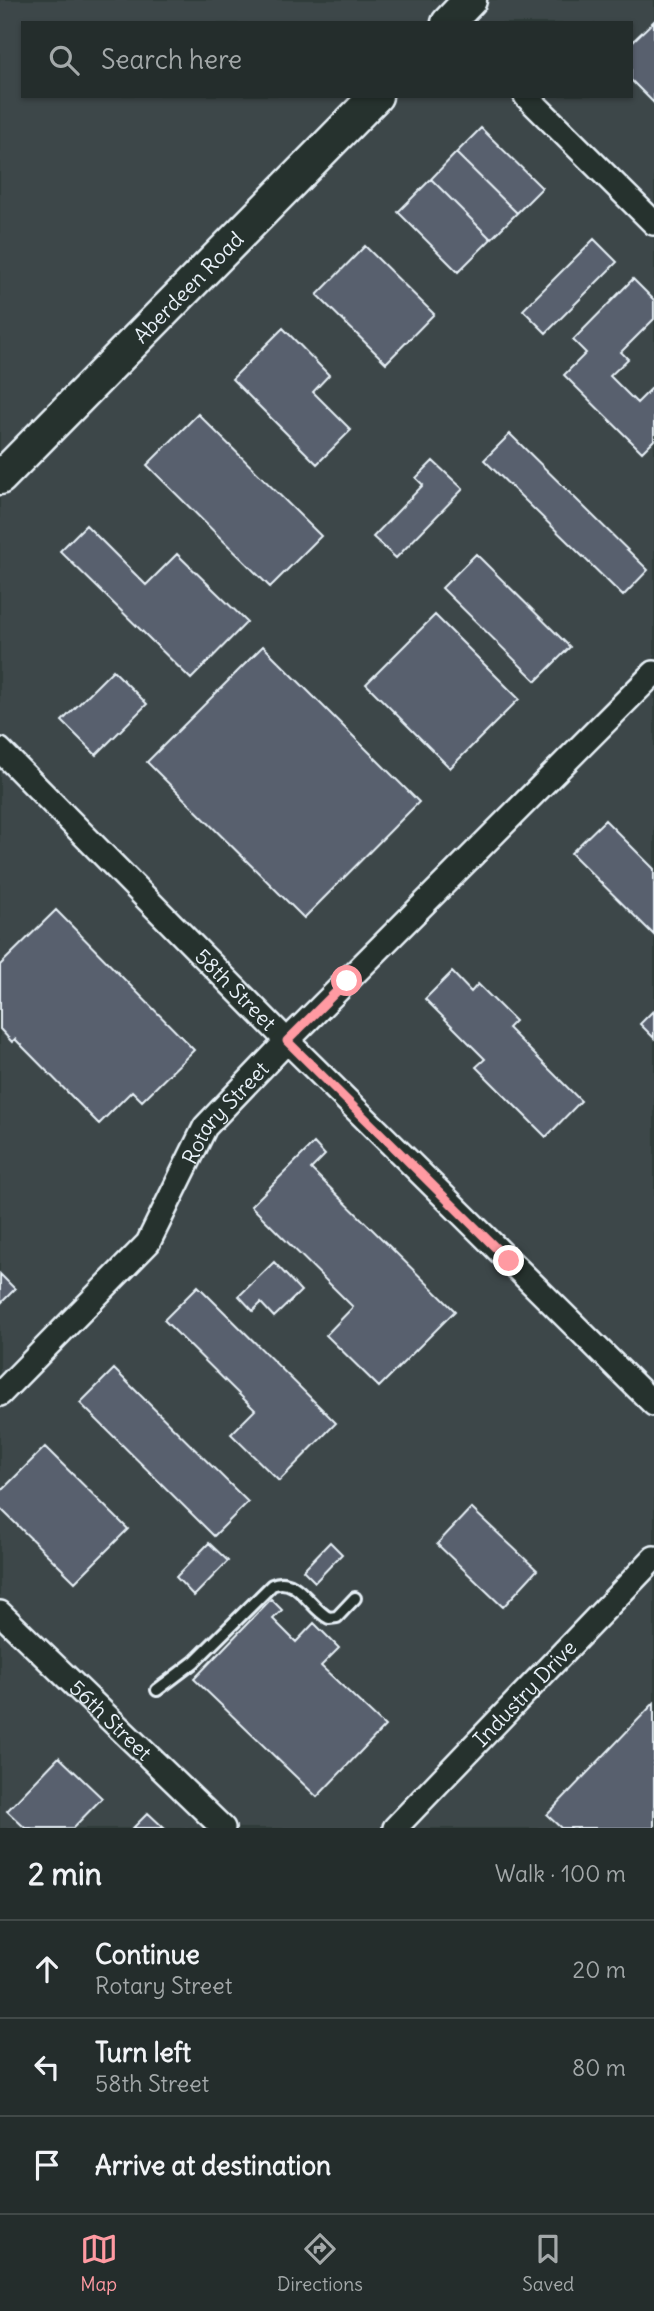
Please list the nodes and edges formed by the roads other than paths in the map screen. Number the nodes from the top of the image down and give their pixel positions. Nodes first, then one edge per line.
1 (374, 98) edge
2 (528, 98) edge
3 (654, 223) edge
4 (0, 478) edge
5 (654, 673) edge
6 (0, 750) edge
7 (287, 1041) junction
8 (0, 1394) edge
9 (654, 1404) edge
10 (654, 1558) edge
11 (355, 1598) dead end
12 (0, 1613) edge
13 (157, 1690) dead end
14 (223, 1828) edge
15 (396, 1828) edge

1 - 4 main road, Aberdeen Road
2 - 3 street
5 - 7 street, Rotary Street
6 - 7 street, 58th Street
7 - 8 street, Rotary Street
7 - 9 street, 58th Street
10 - 15 street, Industry Drive
11 - 13 lane
12 - 14 street, 56th Street

